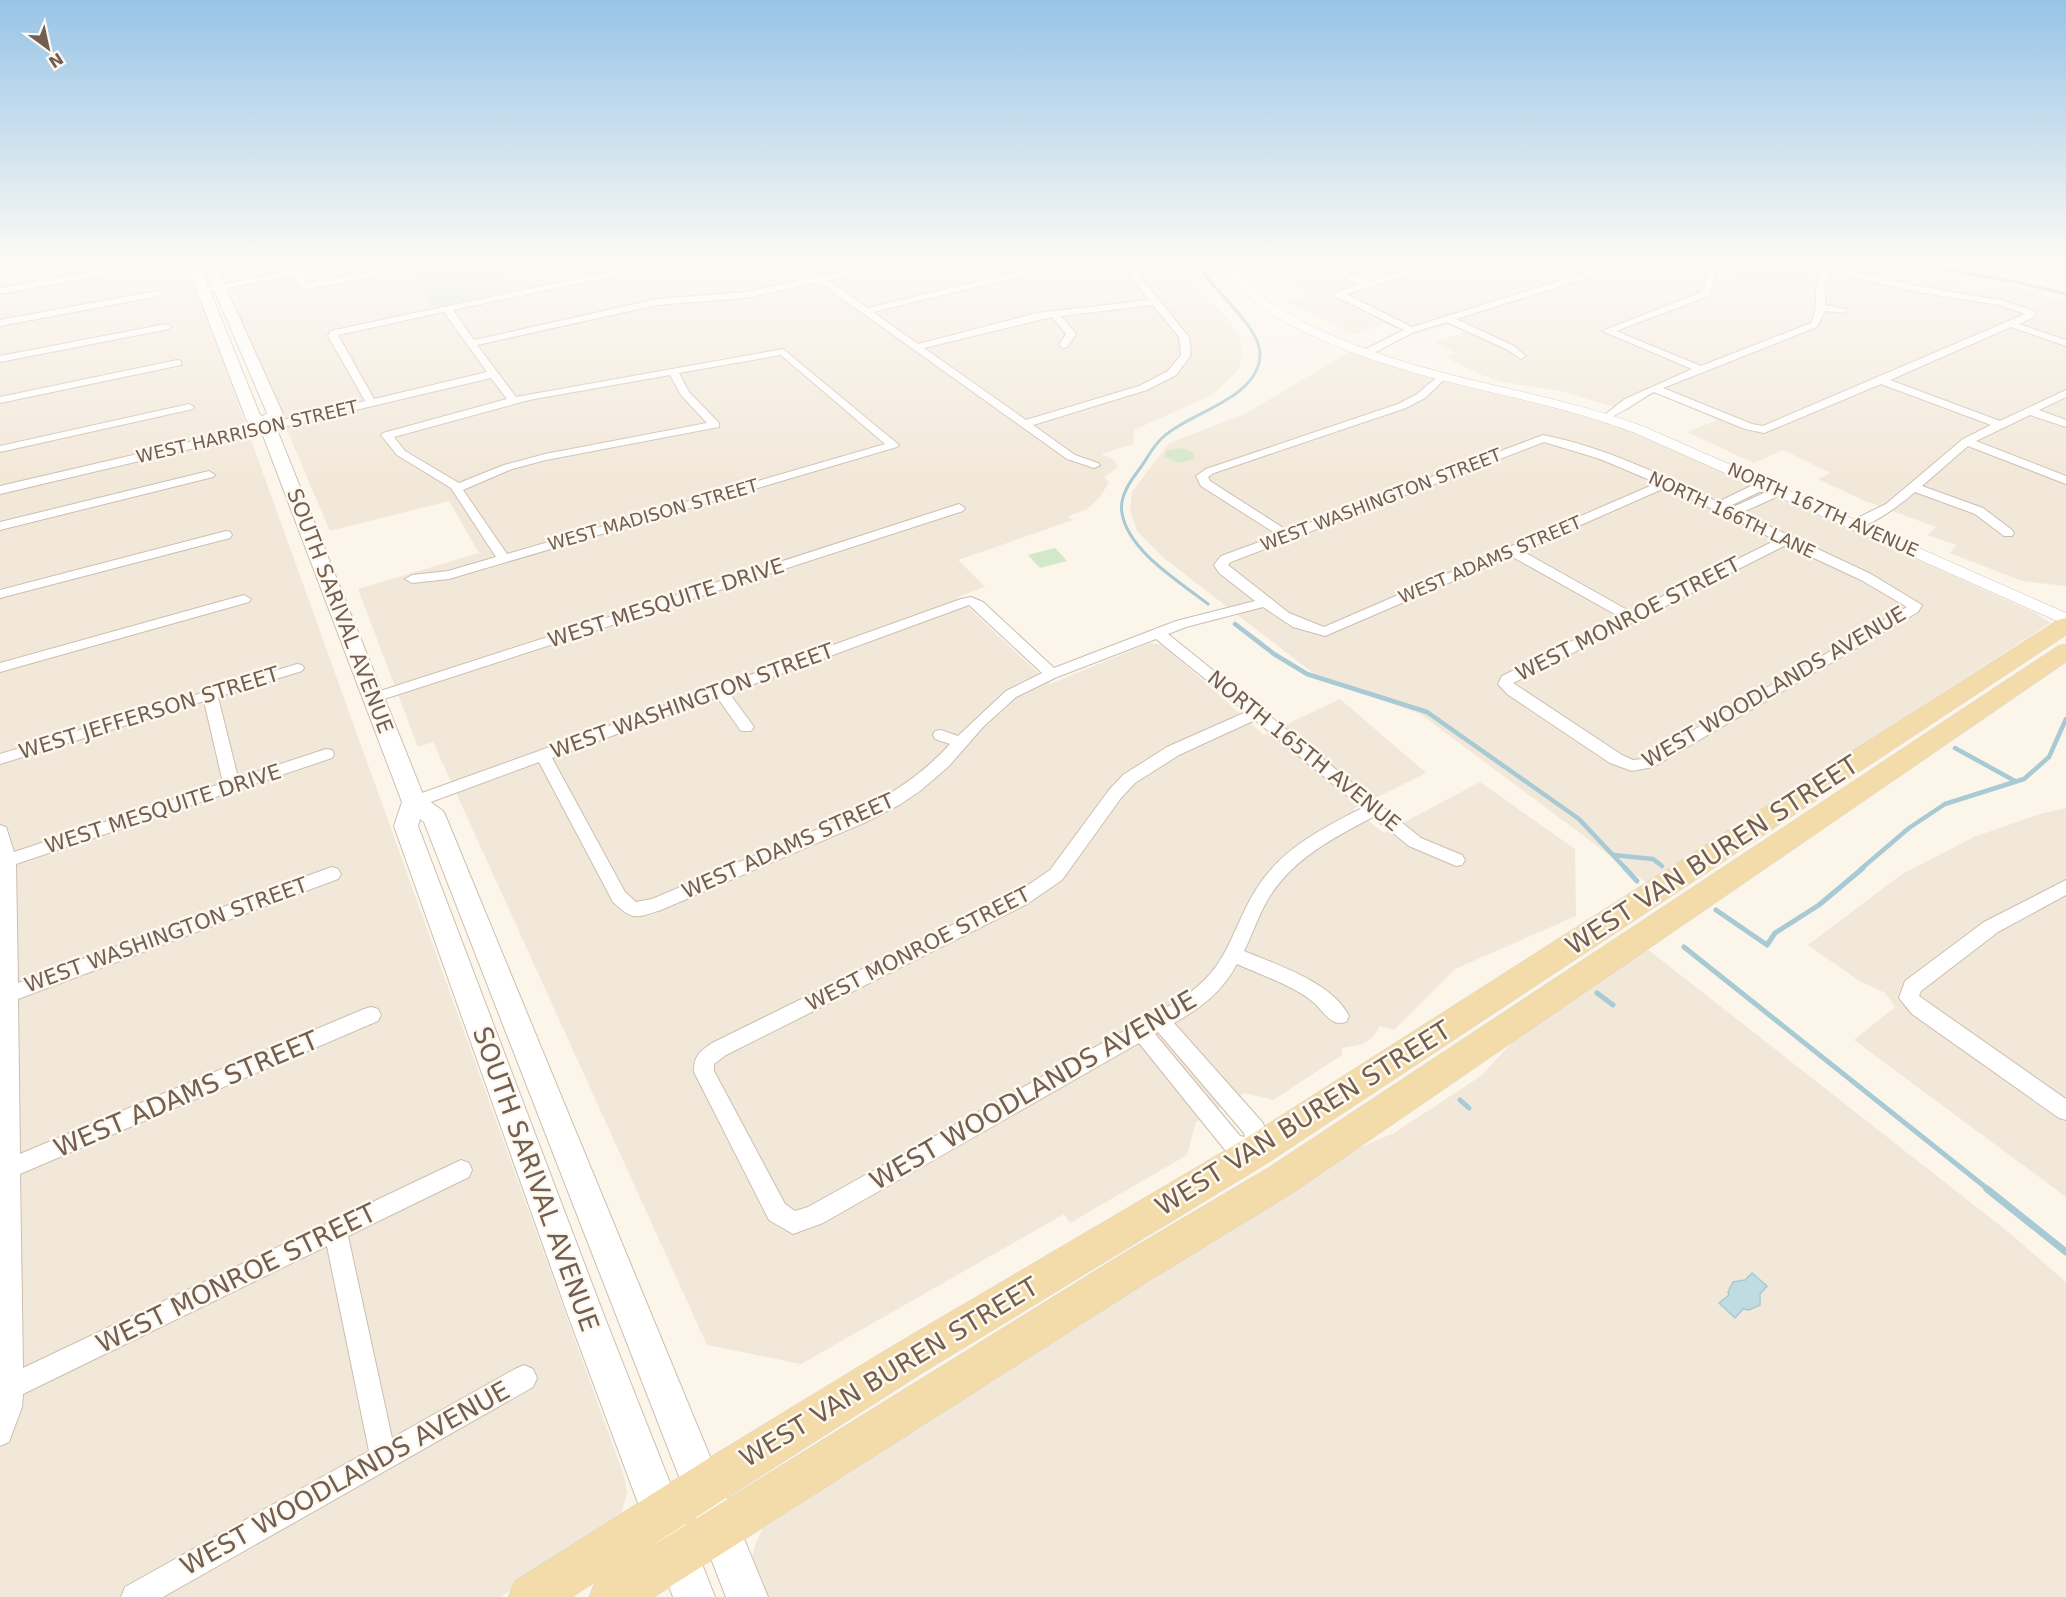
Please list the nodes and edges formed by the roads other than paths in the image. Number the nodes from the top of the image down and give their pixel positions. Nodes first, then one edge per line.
1 (132, 334) edge
2 (220, 334) edge
3 (240, 334) edge
4 (333, 334) edge
5 (465, 334) edge
6 (515, 334) edge
7 (898, 334) edge
8 (971, 334) edge
9 (1071, 334) edge
10 (1181, 334) edge
11 (1317, 334) edge
12 (1404, 334) edge
13 (1480, 334) edge
14 (1613, 334) edge
15 (1794, 334) edge
16 (1988, 334) edge
17 (2038, 334) edge
18 (472, 343) junction
19 (2066, 343) edge
20 (1064, 345) dead end
21 (917, 347) junction
22 (1366, 353) junction
23 (1521, 356) dead end
24 (0, 359) edge
25 (177, 363) dead end
26 (1700, 369) junction
27 (673, 371) junction
28 (492, 372) junction
29 (1442, 376) junction
30 (1881, 380) junction
31 (1654, 388) junction
32 (2066, 393) edge
33 (0, 400) edge
34 (369, 400) junction
35 (513, 401) junction
36 (189, 407) dead end
37 (2030, 411) junction
38 (1607, 418) junction
39 (267, 424) junction
40 (1023, 424) junction
41 (2066, 424) edge
42 (2001, 425) junction
43 (1544, 438) joint
44 (1967, 441) junction
45 (0, 449) edge
46 (1094, 465) dead end
47 (209, 475) dead end
48 (2066, 480) edge
49 (0, 482) edge
50 (1667, 483) junction
51 (1914, 487) junction
52 (457, 488) junction
53 (1774, 488) junction
54 (0, 490) edge
55 (1717, 507) junction
56 (959, 508) dead end
57 (1731, 513) junction
58 (1855, 524) junction
59 (0, 526) edge
60 (2008, 533) dead end
61 (226, 535) dead end
62 (1288, 536) junction
63 (1786, 540) junction
64 (1512, 551) junction
65 (504, 559) junction
66 (412, 579) dead end
67 (0, 594) edge
68 (244, 599) dead end
69 (1267, 602) junction
70 (1915, 605) joint
71 (1630, 617) junction
72 (2066, 623) edge
73 (1158, 633) junction
74 (2066, 651) edge
75 (0, 668) edge
76 (297, 668) dead end
77 (1052, 674) junction
78 (1505, 684) joint
79 (720, 690) junction
80 (210, 694) junction
81 (373, 698) junction
82 (1257, 713) junction
83 (746, 727) dead end
84 (941, 735) dead end
85 (960, 742) junction
86 (327, 754) dead end
87 (543, 755) junction
88 (0, 759) edge
89 (231, 786) junction
90 (414, 802) junction
91 (1374, 809) junction
92 (0, 831) edge
93 (1456, 860) dead end
94 (3, 862) edge
95 (332, 874) dead end
96 (1676, 879) junction
97 (2066, 887) edge
98 (1232, 954) junction
99 (1608, 961) junction
100 (4, 995) edge
101 (371, 1015) dead end
102 (1339, 1016) dead end
103 (1161, 1022) junction
104 (1142, 1032) junction
105 (2066, 1111) edge
106 (1256, 1151) junction
107 (5, 1170) edge
108 (461, 1170) dead end
109 (1281, 1180) junction
110 (793, 1223) joint
111 (335, 1231) junction
112 (524, 1378) dead end
113 (11, 1387) junction
114 (0, 1433) edge
115 (382, 1457) junction
116 (702, 1487) junction
117 (662, 1514) junction
118 (719, 1528) junction
119 (677, 1555) junction
120 (135, 1597) edge
121 (531, 1597) edge
122 (612, 1597) edge
123 (694, 1597) edge
124 (747, 1597) edge

1 - 24 street
2 - 39 main road, SOUTH SARIVAL AVENUE
3 - 39 main road, SOUTH SARIVAL AVENUE
4 - 34 street
5 - 18 street
6 - 18 street
7 - 21 street
8 - 21 street
9 - 20 street
10 - 40 street
11 - 22 street, NORTH 167TH AVENUE
12 - 22 street
13 - 23 street
14 - 26 street
15 - 26 street
16 - 30 street
17 - 19 street
18 - 28 street
21 - 40 street
22 - 29 street, NORTH 167TH AVENUE
25 - 33 street
26 - 31 street
27 - 35 street
27 - 52 street
27 - 65 street, WEST MADISON STREET
28 - 34 street, WEST HARRISON STREET
28 - 35 street
29 - 38 street, NORTH 167TH AVENUE
29 - 62 street
30 - 31 street
30 - 42 street
31 - 38 street
32 - 37 street
34 - 39 street, WEST HARRISON STREET
35 - 52 street
36 - 45 street
37 - 41 street
37 - 42 street
38 - 53 street, NORTH 167TH AVENUE
39 - 49 street, WEST HARRISON STREET
39 - 54 street, WEST HARRISON STREET
39 - 81 main road, SOUTH SARIVAL AVENUE
40 - 46 street
42 - 44 street
43 - 50 street, NORTH 166TH LANE
43 - 62 street, WEST WASHINGTON STREET
44 - 48 street
44 - 51 street
47 - 59 street
50 - 55 street, NORTH 166TH LANE
50 - 64 street, WEST ADAMS STREET
51 - 58 street
51 - 60 street
52 - 65 street
53 - 55 street
53 - 57 street
53 - 58 street, NORTH 167TH AVENUE
55 - 57 street, NORTH 166TH LANE
56 - 81 street, WEST MESQUITE DRIVE
57 - 63 street, NORTH 166TH LANE
58 - 72 street, NORTH 167TH AVENUE
61 - 67 street
62 - 69 street, WEST WASHINGTON STREET
63 - 70 street, NORTH 166TH LANE
63 - 71 street, WEST MONROE STREET
64 - 69 street, WEST ADAMS STREET
64 - 71 street
65 - 66 street, WEST MADISON STREET
68 - 75 street
69 - 73 street, WEST ADAMS STREET
70 - 78 street, WEST WOODLANDS AVENUE
71 - 78 street, WEST MONROE STREET
72 - 96 main road, WEST VAN BUREN STREET
73 - 77 street, WEST ADAMS STREET
73 - 82 street, NORTH 165TH AVENUE
74 - 99 main road, WEST VAN BUREN STREET
76 - 80 street, WEST JEFFERSON STREET
77 - 79 street, WEST WASHINGTON STREET
77 - 85 street, WEST ADAMS STREET
79 - 83 street
79 - 87 street, WEST WASHINGTON STREET
80 - 88 street, WEST JEFFERSON STREET
80 - 89 street
81 - 90 main road, SOUTH SARIVAL AVENUE
82 - 91 street, NORTH 165TH AVENUE
82 - 110 street, WEST MONROE STREET
84 - 85 street
85 - 87 street, WEST ADAMS STREET
86 - 89 street, WEST MESQUITE DRIVE
87 - 90 street, WEST WASHINGTON STREET
89 - 94 street, WEST MESQUITE DRIVE
90 - 116 main road, SOUTH SARIVAL AVENUE
90 - 117 main road, SOUTH SARIVAL AVENUE
91 - 93 street, NORTH 165TH AVENUE
91 - 98 street, WEST WOODLANDS AVENUE
92 - 94 street
94 - 100 street
95 - 100 street, WEST WASHINGTON STREET
96 - 99 main road
96 - 106 main road, WEST VAN BUREN STREET
97 - 105 street
98 - 102 street
98 - 103 street, WEST WOODLANDS AVENUE
99 - 109 main road, WEST VAN BUREN STREET
100 - 107 street
101 - 107 street, WEST ADAMS STREET
103 - 104 street, WEST WOODLANDS AVENUE
103 - 106 street
104 - 106 street
104 - 110 street, WEST WOODLANDS AVENUE
106 - 109 main road
106 - 116 main road, WEST VAN BUREN STREET
107 - 113 street
108 - 111 street, WEST MONROE STREET
109 - 118 main road, WEST VAN BUREN STREET
111 - 113 street, WEST MONROE STREET
111 - 115 street
112 - 115 street, WEST WOODLANDS AVENUE
113 - 114 street
115 - 120 street, WEST WOODLANDS AVENUE
116 - 117 main road, WEST VAN BUREN STREET
116 - 118 main road, SOUTH SARIVAL AVENUE
117 - 119 main road, SOUTH SARIVAL AVENUE
117 - 121 main road, WEST VAN BUREN STREET
118 - 119 main road, WEST VAN BUREN STREET
118 - 124 main road, SOUTH SARIVAL AVENUE
119 - 122 main road, WEST VAN BUREN STREET
119 - 123 main road, SOUTH SARIVAL AVENUE

